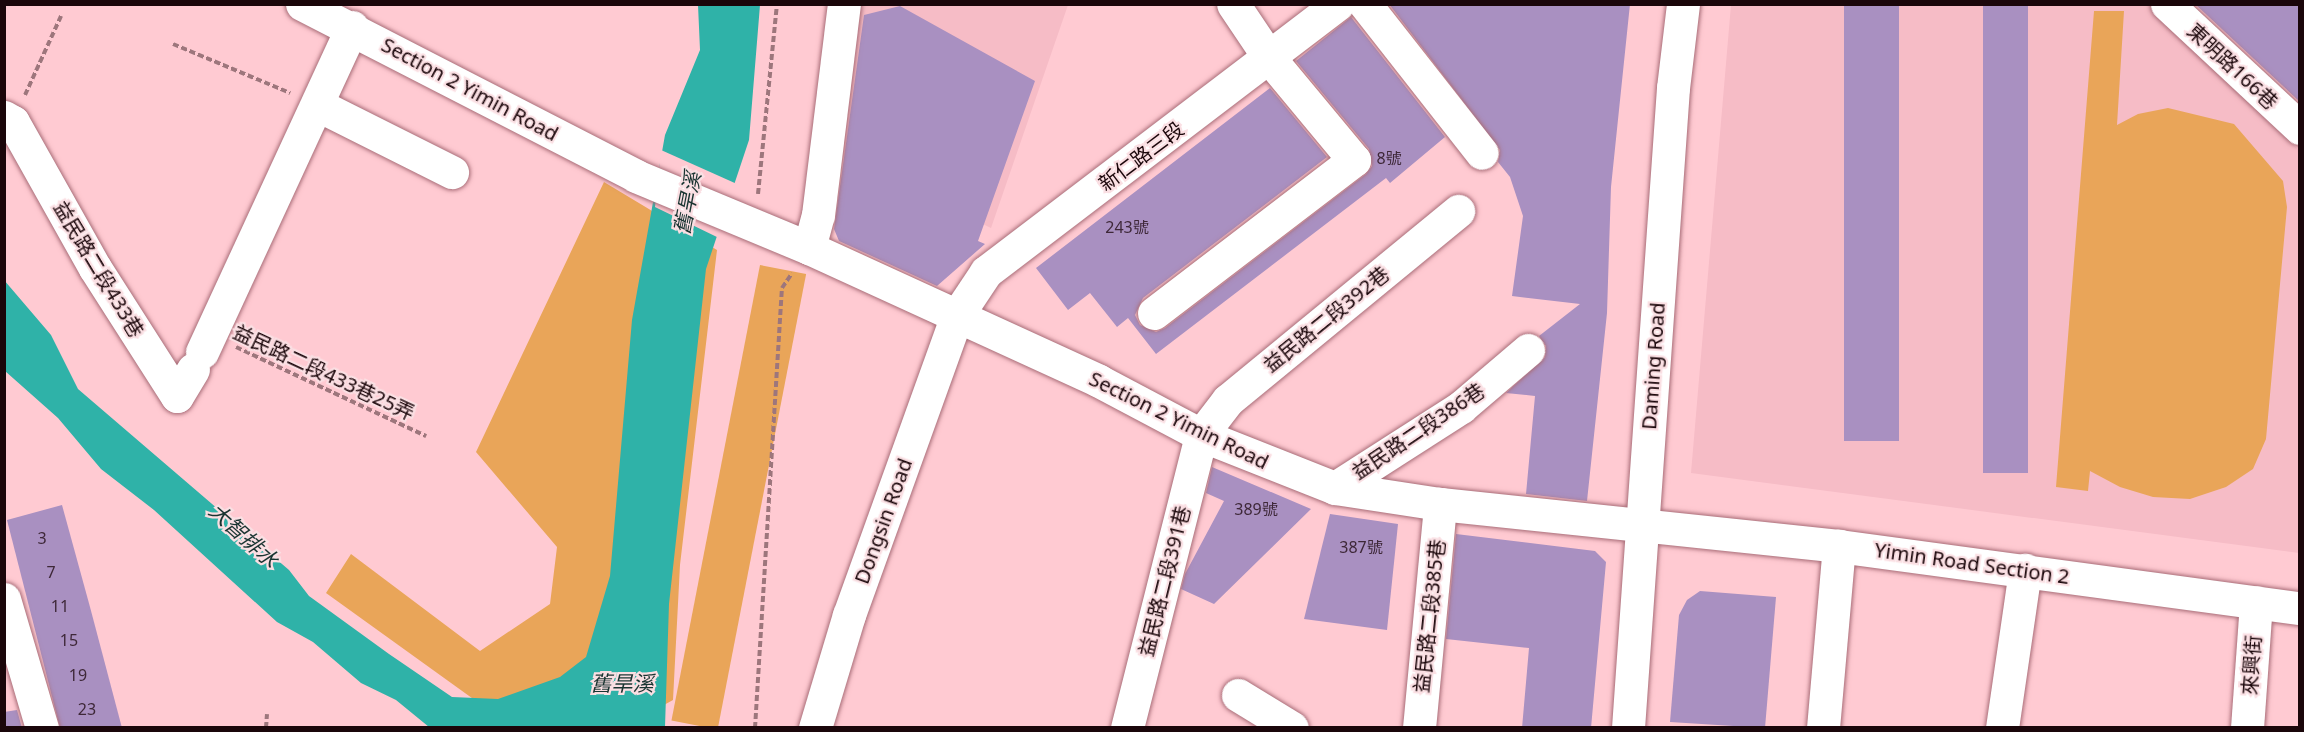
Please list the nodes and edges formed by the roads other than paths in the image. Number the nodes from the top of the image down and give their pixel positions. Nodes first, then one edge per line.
1 (302, 4) edge
2 (844, 4) edge
3 (1233, 4) edge
4 (1338, 4) edge
5 (1365, 4) edge
6 (1683, 4) edge
7 (2167, 4) edge
8 (352, 27) junction
9 (1270, 59) junction
10 (318, 105) junction
11 (9, 120) edge
12 (2300, 128) edge
13 (1482, 153) dead end
14 (452, 172) dead end
15 (1458, 211) dead end
16 (809, 248) junction
17 (1154, 313) dead end
18 (956, 317) junction
19 (1528, 350) dead end
20 (1202, 435) junction
21 (1335, 488) junction
22 (1440, 504) junction
23 (1643, 525) junction
24 (1839, 546) junction
25 (2025, 570) junction
26 (4, 599) edge
27 (2256, 602) junction
28 (2300, 608) edge
29 (1238, 695) dead end
30 (42, 728) edge
31 (815, 728) edge
32 (1127, 728) edge
33 (1292, 728) edge
34 (1419, 728) edge
35 (1628, 728) edge
36 (1823, 728) edge
37 (2002, 728) edge
38 (2247, 728) edge

1 - 8 street, Section 2 Yimin Road
2 - 16 street
3 - 9 street
4 - 9 street, 新仁路三段
5 - 13 street
6 - 23 street, Daming Road
7 - 12 street, 東明路166巷
8 - 10 street, 益民路二段433巷
8 - 16 street, Section 2 Yimin Road
9 - 17 street
9 - 18 street, 新仁路三段
10 - 11 street, 益民路二段433巷
10 - 14 street
15 - 20 street, 益民路二段392巷
16 - 18 street, Section 2 Yimin Road
18 - 20 street, Section 2 Yimin Road
18 - 31 street, Dongsin Road
19 - 21 street, 益民路二段386巷
20 - 21 street, Section 2 Yimin Road
20 - 32 street, 益民路二段391巷
21 - 22 street, Section 2 Yimin Road
22 - 23 street, Section 2 Yimin Road
22 - 34 street, 益民路二段385巷
23 - 24 street, Yimin Road Section 2
23 - 35 street, Daming Road
24 - 25 street, Yimin Road Section 2
24 - 36 street
25 - 27 street, Yimin Road Section 2
25 - 37 street
26 - 30 street
27 - 28 street, Yimin Road Section 2
27 - 38 street, 來興街
29 - 33 street

